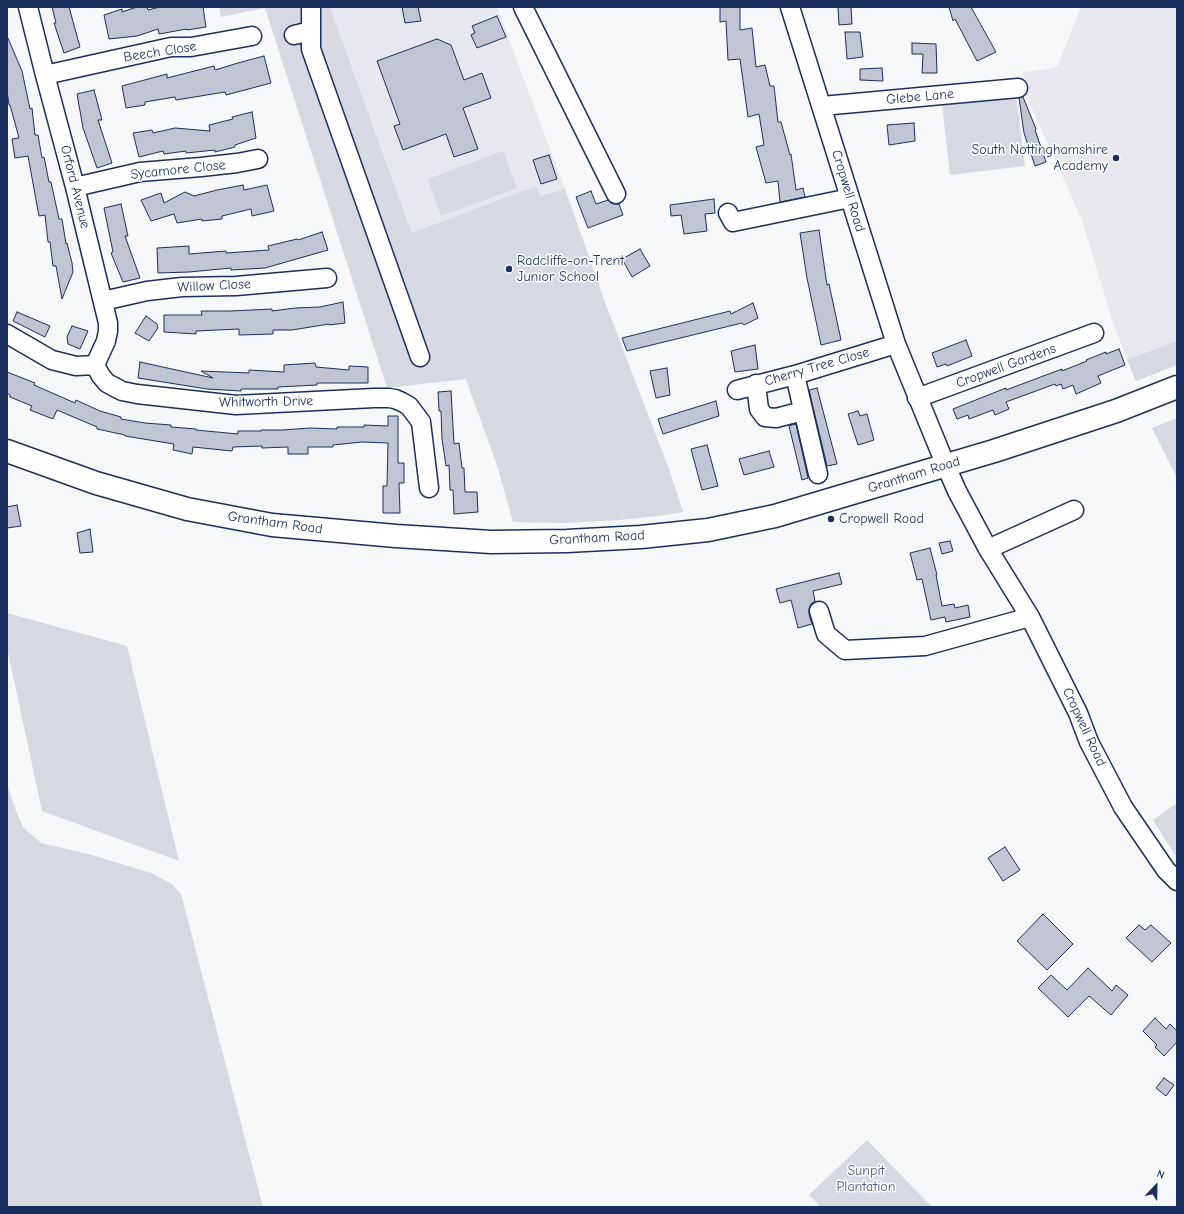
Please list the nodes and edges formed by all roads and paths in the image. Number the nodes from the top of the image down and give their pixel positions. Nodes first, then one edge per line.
1 (28, 7) edge
2 (311, 7) edge
3 (523, 7) edge
4 (790, 7) edge
5 (252, 36) dead end
6 (45, 75) junction
7 (1018, 88) dead end
8 (822, 106) junction
9 (258, 159) dead end
10 (76, 187) junction
11 (616, 194) dead end
12 (850, 198) junction
13 (728, 213) dead end
14 (327, 278) dead end
15 (103, 301) junction
16 (1094, 333) dead end
17 (7, 334) edge
18 (896, 344) junction
19 (420, 357) dead end
20 (95, 366) junction
21 (795, 374) junction
22 (756, 384) junction
23 (1177, 387) edge
24 (737, 390) dead end
25 (917, 398) junction
26 (803, 411) junction
27 (7, 451) edge
28 (946, 466) junction
29 (818, 474) dead end
30 (429, 488) dead end
31 (1074, 510) dead end
32 (988, 549) junction
33 (819, 611) dead end
34 (1030, 617) junction
35 (1177, 881) edge

1 - 6 street, Orford Avenue
2 - 19 street
3 - 11 street
4 - 8 street, Cropwell Road
5 - 6 street, Beech Close
6 - 10 street, Orford Avenue
7 - 8 street, Glebe Lane
8 - 12 street, Cropwell Road
9 - 10 street, Sycamore Close
10 - 15 street, Orford Avenue
12 - 13 street
12 - 18 street, Cropwell Road
14 - 15 street, Willow Close
15 - 20 street, Orford Avenue
16 - 25 street, Cropwell Gardens
17 - 20 street
18 - 21 street, Cherry Tree Close
18 - 25 street, Cropwell Road
20 - 30 street, Whitworth Drive
21 - 22 street, Cherry Tree Close
21 - 26 street
22 - 24 street, Cherry Tree Close
22 - 26 street
23 - 28 highway, Grantham Road
25 - 28 street, Cropwell Road
26 - 29 street
27 - 28 highway, Grantham Road
28 - 32 street, Cropwell Road
31 - 32 street
32 - 34 street, Cropwell Road
33 - 34 street
34 - 35 street, Cropwell Road

